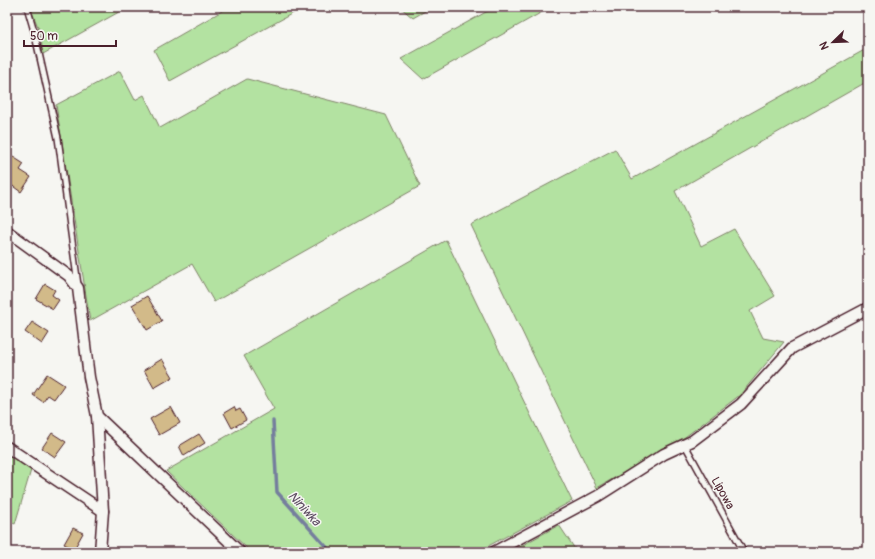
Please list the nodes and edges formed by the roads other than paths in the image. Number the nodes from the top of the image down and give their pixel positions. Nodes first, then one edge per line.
1 (27, 7) edge
2 (7, 231) edge
3 (78, 288) junction
4 (868, 308) edge
5 (97, 416) junction
6 (685, 444) junction
7 (7, 447) edge
8 (102, 511) junction
9 (100, 552) edge
10 (240, 552) edge
11 (494, 552) edge
12 (744, 552) edge

1 - 3 lane
2 - 3 street
3 - 5 street
4 - 6 street
5 - 8 street
5 - 10 street
6 - 11 street
6 - 12 lane, Lipowa
7 - 8 street
8 - 9 street

